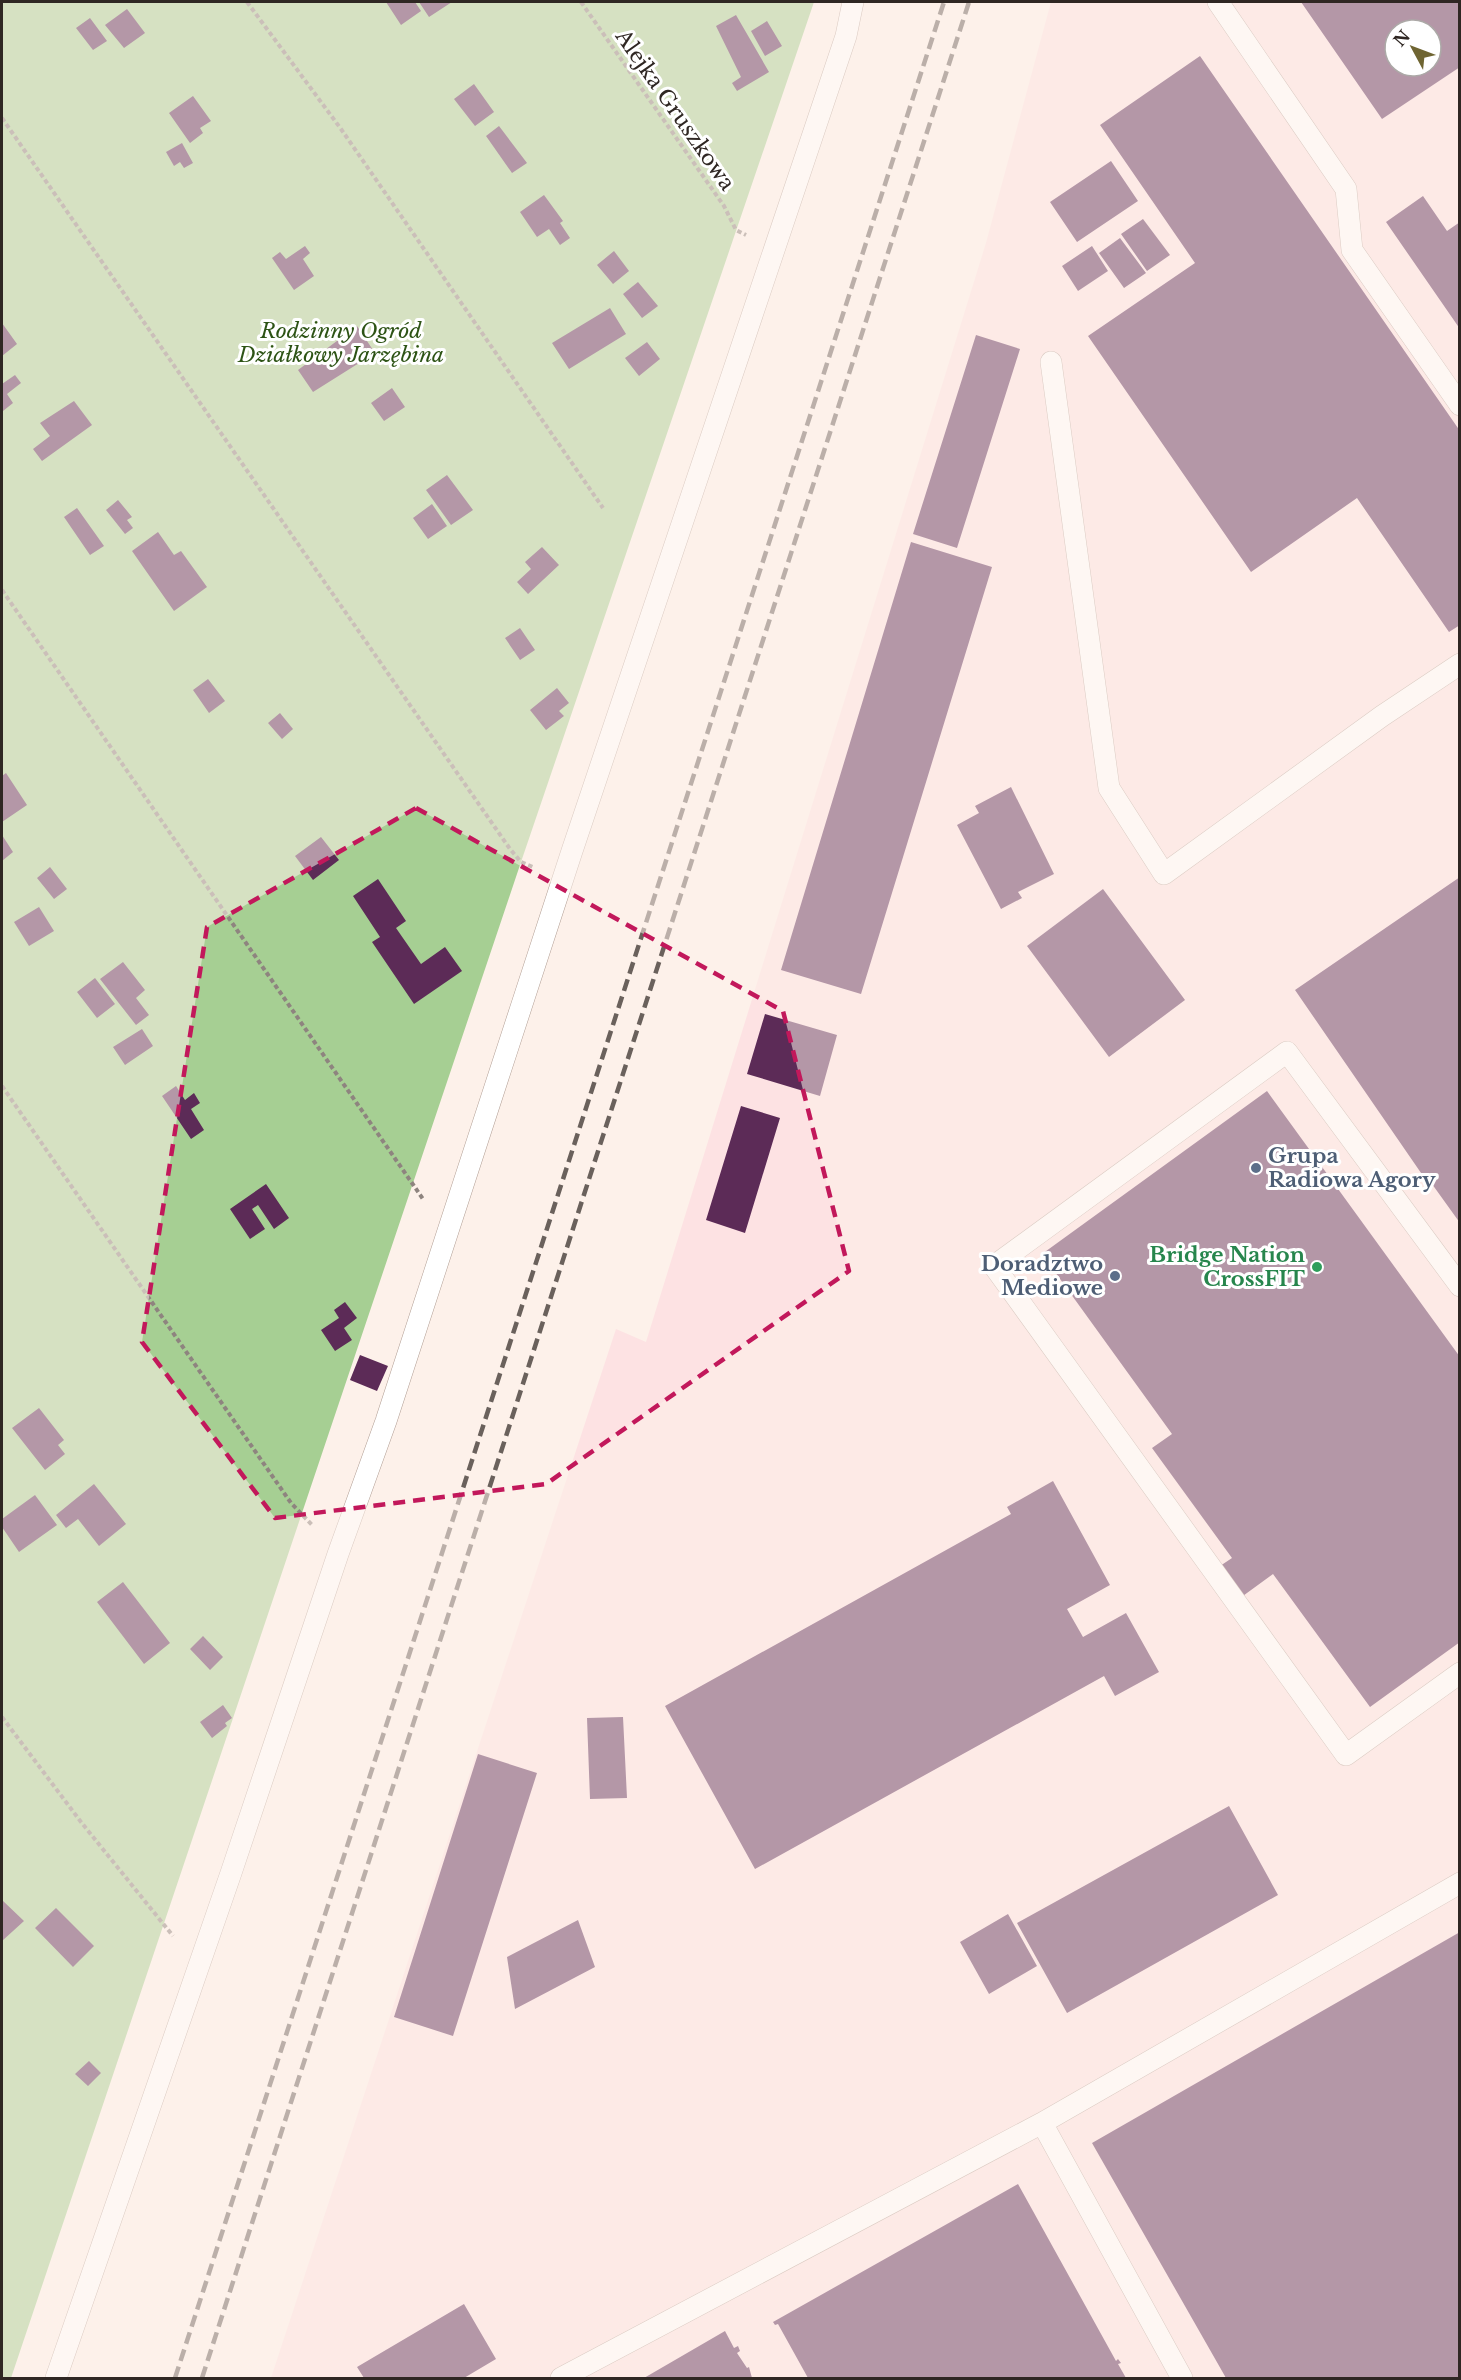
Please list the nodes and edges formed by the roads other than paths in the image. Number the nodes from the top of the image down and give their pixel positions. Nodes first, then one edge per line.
1 (853, 2) edge
2 (1218, 2) edge
3 (1051, 362) dead end
4 (1460, 405) edge
5 (1460, 664) edge
6 (1460, 1286) edge
7 (1460, 1673) edge
8 (1460, 1883) edge
9 (1042, 2123) junction
10 (56, 2379) edge
11 (561, 2379) edge
12 (1182, 2379) edge

1 - 10 lane
2 - 4 lane
3 - 5 lane
6 - 7 lane
8 - 9 lane
9 - 11 lane
9 - 12 lane

